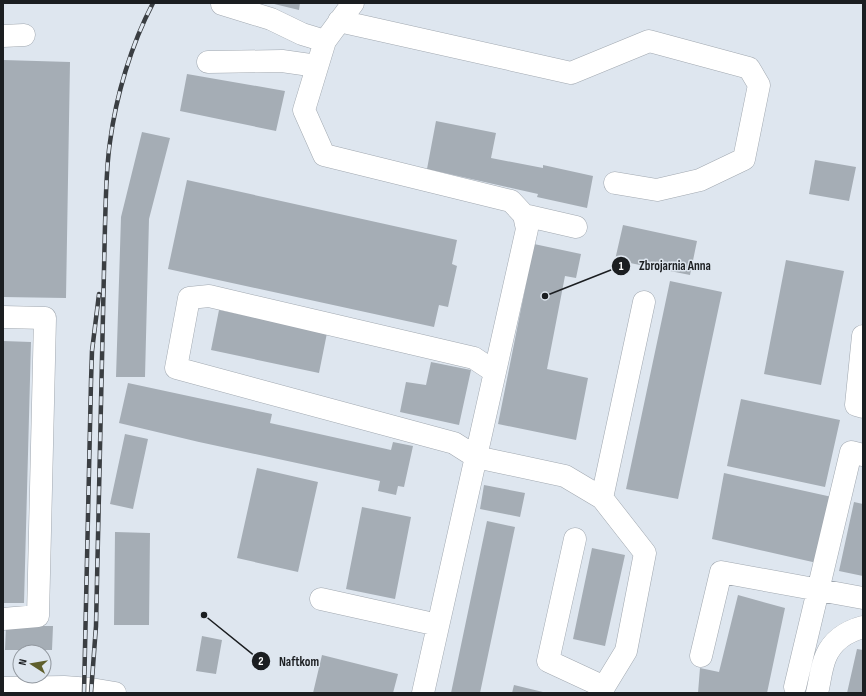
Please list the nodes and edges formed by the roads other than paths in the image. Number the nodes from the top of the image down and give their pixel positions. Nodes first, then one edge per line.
1 (353, 3) edge
2 (222, 4) edge
3 (339, 21) junction
4 (325, 42) junction
5 (208, 62) dead end
6 (317, 66) junction
7 (615, 183) dead end
8 (524, 215) junction
9 (576, 227) dead end
10 (644, 302) dead end
11 (3, 317) edge
12 (863, 336) edge
13 (495, 372) junction
14 (863, 407) edge
15 (863, 455) edge
16 (476, 457) junction
17 (602, 498) junction
18 (575, 539) dead end
19 (818, 590) junction
20 (863, 598) edge
21 (321, 599) dead end
22 (3, 619) edge
23 (438, 625) junction
24 (863, 627) edge
25 (701, 656) dead end
26 (795, 687) dead end
27 (3, 688) edge
28 (604, 690) edge
29 (115, 693) edge
30 (422, 693) edge
31 (817, 693) edge

1 - 3 street
2 - 4 street
3 - 4 street
3 - 7 street
4 - 6 street
5 - 6 street
6 - 8 street
8 - 9 street
8 - 13 street
10 - 17 street
11 - 22 street
12 - 14 street
13 - 16 street
13 - 16 street
15 - 19 street
16 - 17 street
16 - 23 street
17 - 28 street
18 - 28 street
19 - 20 street
19 - 25 street
19 - 26 street
21 - 23 street
23 - 30 street
24 - 31 street
27 - 29 street

